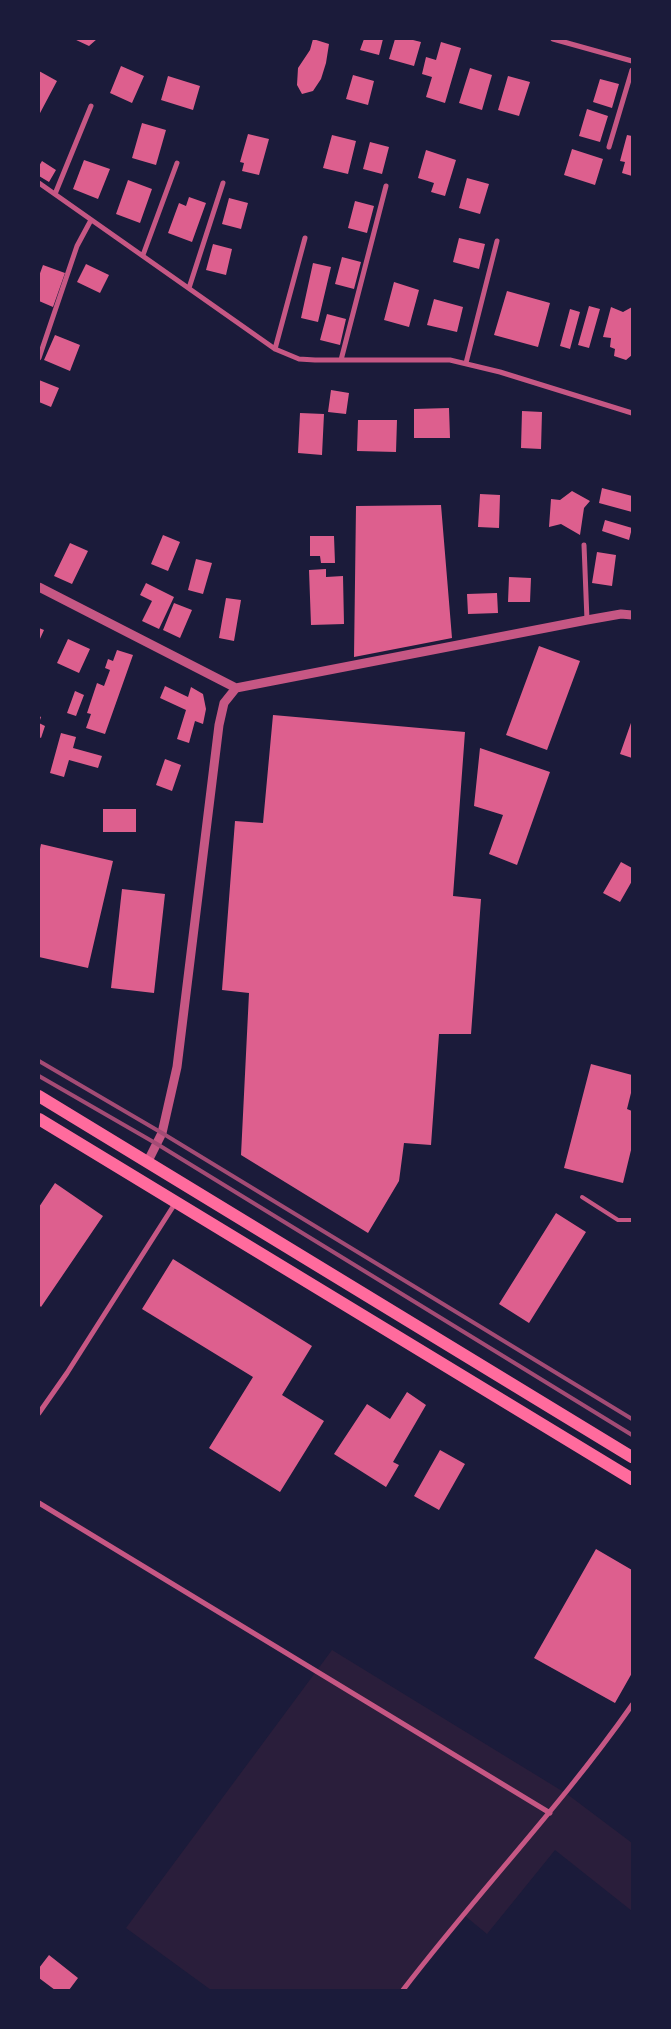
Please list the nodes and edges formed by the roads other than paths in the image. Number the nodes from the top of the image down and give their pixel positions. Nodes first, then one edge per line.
1 (553, 39) edge
2 (632, 61) edge
3 (632, 70) edge
4 (91, 106) dead end
5 (609, 147) dead end
6 (177, 163) dead end
7 (223, 183) dead end
8 (39, 184) edge
9 (386, 186) dead end
10 (55, 194) junction
11 (91, 220) junction
12 (305, 238) dead end
13 (497, 241) dead end
14 (143, 255) junction
15 (190, 288) junction
16 (275, 349) junction
17 (39, 358) edge
18 (341, 360) junction
19 (466, 363) junction
20 (632, 413) edge
21 (584, 545) dead end
22 (39, 587) edge
23 (632, 612) edge
24 (587, 620) junction
25 (236, 688) junction
26 (39, 1096) edge
27 (39, 1120) edge
28 (148, 1161) junction
29 (582, 1197) dead end
30 (176, 1202) junction
31 (632, 1220) edge
32 (39, 1413) edge
33 (632, 1457) edge
34 (632, 1479) edge
35 (39, 1503) edge
36 (632, 1705) edge
37 (550, 1813) junction
38 (403, 1990) edge

1 - 2 street
3 - 5 street
4 - 10 street
6 - 14 street
7 - 15 street
8 - 10 street
9 - 18 street
10 - 11 street
11 - 14 street
11 - 17 street
12 - 16 street
13 - 19 street
14 - 15 street
15 - 16 street
16 - 18 street
18 - 19 street
19 - 20 street
21 - 24 street
22 - 25 street
23 - 24 street
24 - 25 street
25 - 28 street
26 - 28 main road
27 - 30 main road
28 - 33 main road
29 - 31 lane
30 - 32 street
30 - 34 main road
35 - 37 street
36 - 37 street
37 - 38 street

